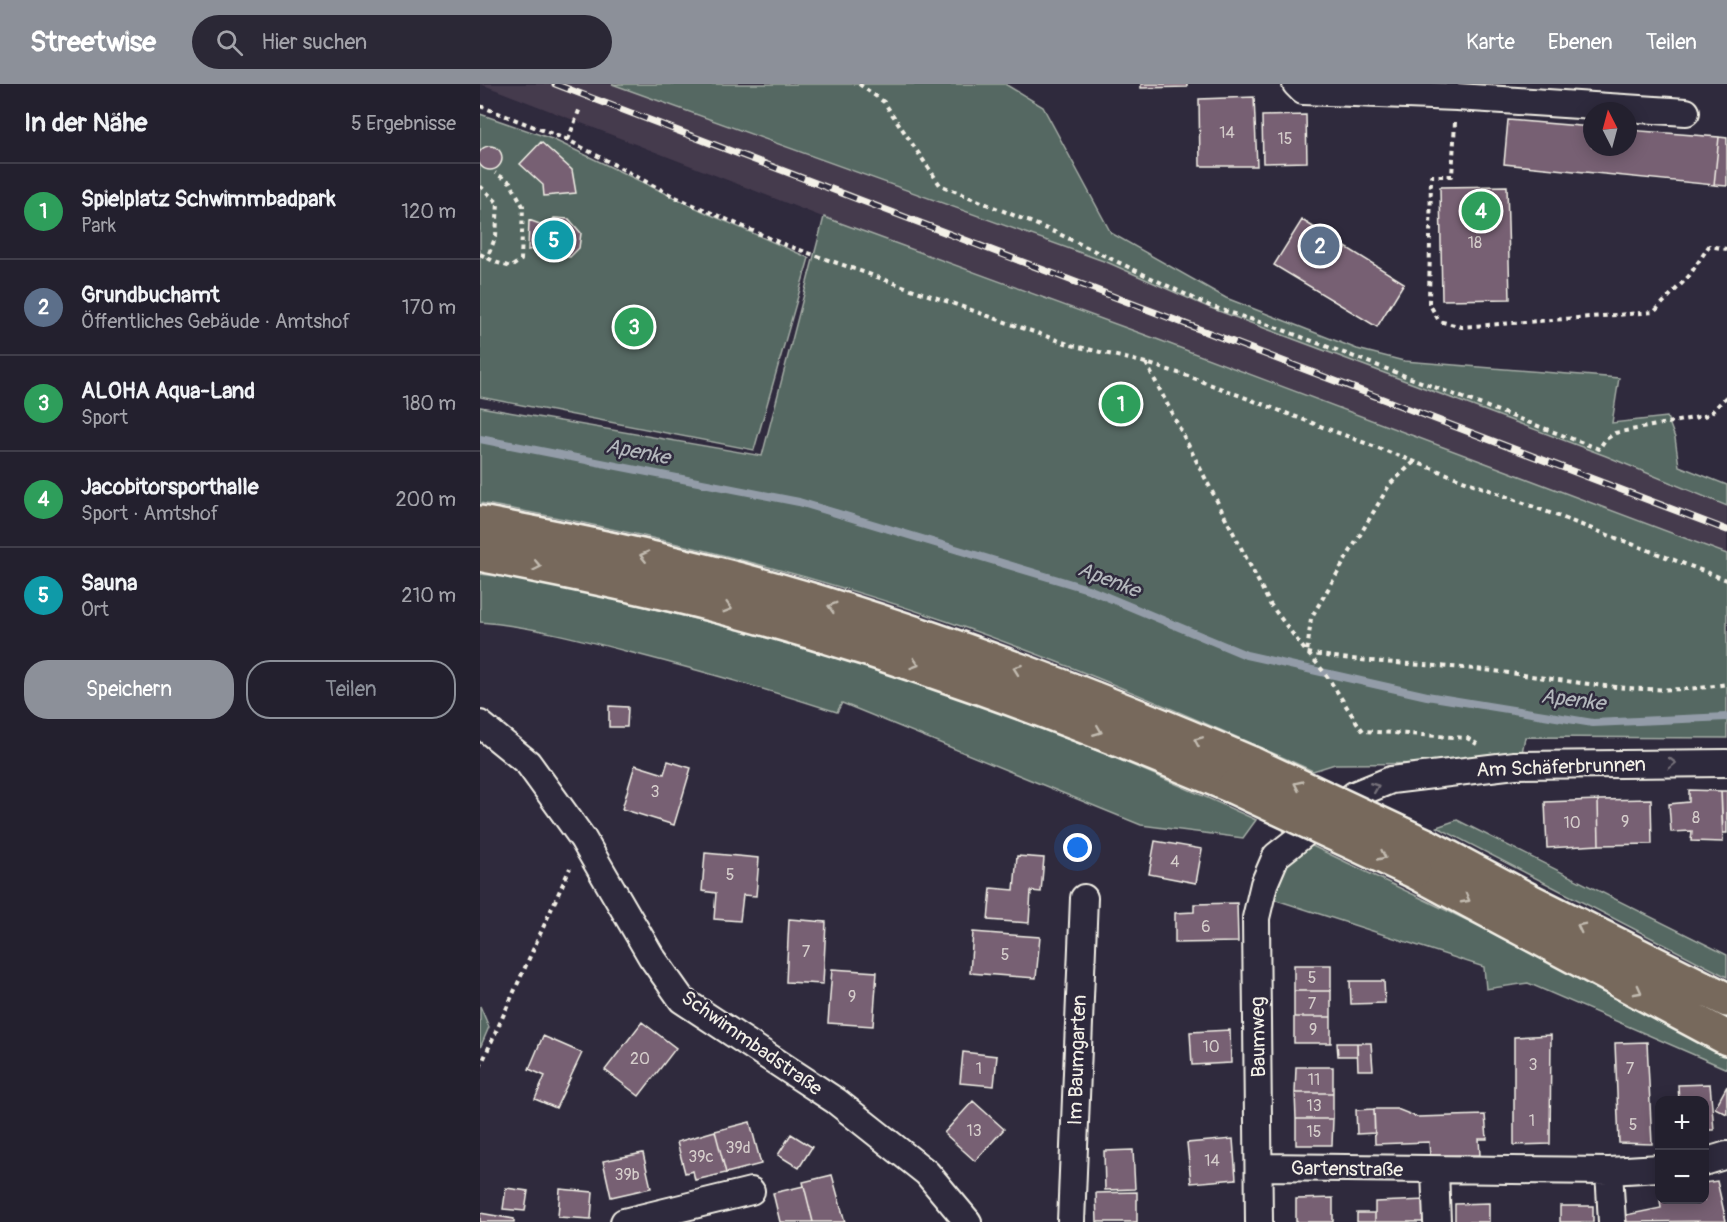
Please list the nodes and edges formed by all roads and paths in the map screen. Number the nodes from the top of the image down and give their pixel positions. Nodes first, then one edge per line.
1 (859, 84) edge
2 (1296, 84) edge
3 (1462, 93) edge
4 (480, 106) edge
5 (580, 108) dead end
6 (1686, 112) dead end
7 (568, 140) junction
8 (495, 173) dead end
9 (480, 186) edge
10 (1727, 249) edge
11 (480, 254) edge
12 (488, 258) junction
13 (1146, 363) junction
14 (1727, 396) edge
15 (1414, 462) junction
16 (480, 523) edge
17 (480, 554) edge
18 (1727, 580) edge
19 (1307, 653) junction
20 (1727, 684) edge
21 (480, 724) edge
22 (1727, 763) edge
23 (1515, 765) junction
24 (1243, 775) junction
25 (583, 839) junction
26 (1276, 856) joint
27 (1421, 859) junction
28 (1084, 898) dead end
29 (1727, 1000) edge
30 (1727, 1038) edge
31 (480, 1067) edge
32 (1727, 1155) edge
33 (1709, 1160) edge
34 (1259, 1167) junction
35 (1655, 1168) edge
36 (1435, 1171) junction
37 (1609, 1171) junction
38 (751, 1191) dead end
39 (624, 1222) edge
40 (968, 1222) edge
41 (1071, 1222) edge
42 (1259, 1222) edge
43 (1437, 1222) edge
44 (1612, 1222) edge

1 - 14 path
2 - 3 street
3 - 6 street
3 - 10 path
4 - 7 path
5 - 7 path
7 - 13 path
8 - 12 path
9 - 12 path
11 - 12 path
13 - 15 path
13 - 19 path
15 - 18 path
15 - 19 path
24 -> 16 highway
17 -> 24 highway
19 - 20 path
19 - 23 path
21 - 25 street, Schwimmbadstraße
23 -> 22 street, Am Schäferbrunnen
26 -> 23 street, Am Schäferbrunnen
24 - 27 highway, bridge
25 - 31 path
25 - 40 street, Schwimmbadstraße
26 - 34 street, Baumweg
29 -> 27 highway
27 -> 30 highway
28 - 41 street, Im Baumgarten
32 - 33 street
34 - 36 street, Gartenstraße
34 - 42 street, Baumweg
35 - 37 street, Gartenstraße
36 - 37 street, Gartenstraße
36 - 43 street
37 - 44 street
38 - 39 street

